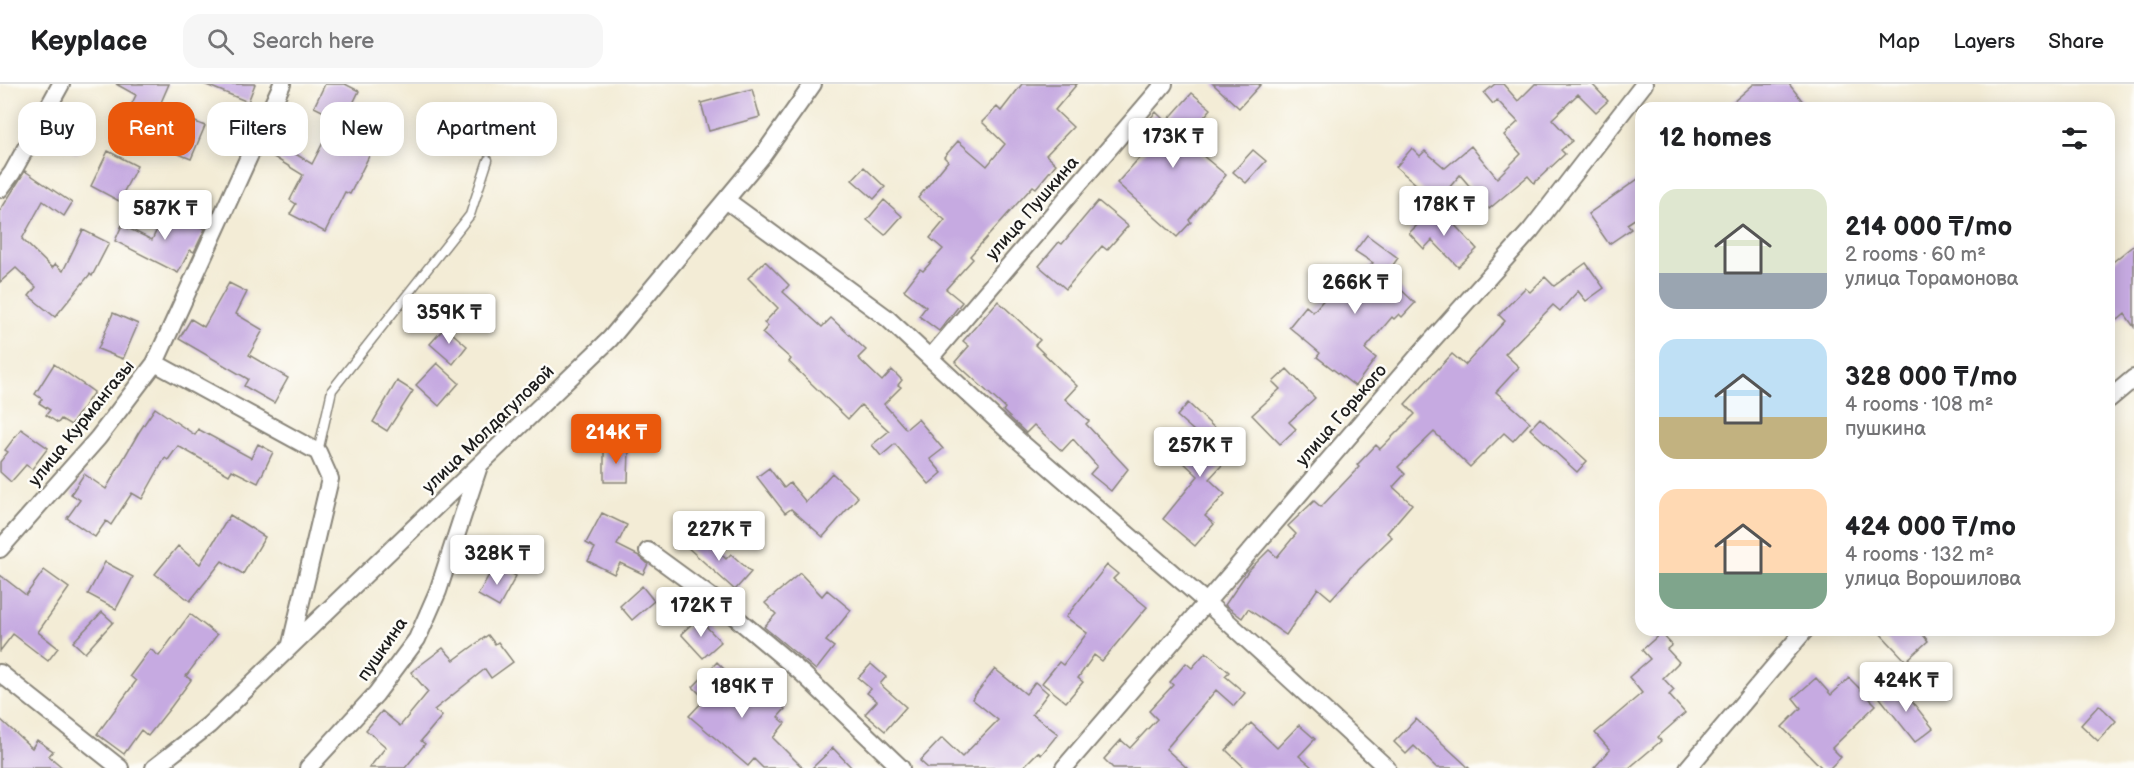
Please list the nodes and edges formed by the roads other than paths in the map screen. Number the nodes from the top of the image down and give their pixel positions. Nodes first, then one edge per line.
1 (61, 84) edge
2 (282, 84) edge
3 (1164, 84) edge
4 (1644, 84) edge
5 (807, 88) edge
6 (488, 160) dead end
7 (0, 189) edge
8 (726, 200) junction
9 (930, 358) junction
10 (155, 363) junction
11 (2134, 378) edge
12 (2115, 394) edge
13 (318, 452) junction
14 (480, 464) junction
15 (0, 549) edge
16 (648, 551) dead end
17 (1206, 602) junction
18 (1800, 636) edge
19 (291, 644) junction
20 (0, 673) edge
21 (120, 768) edge
22 (154, 768) edge
23 (308, 768) edge
24 (901, 768) edge
25 (1064, 768) edge
26 (1387, 768) edge
27 (1688, 768) edge

1 - 7 street
2 - 10 street, улица Курмангазы
3 - 9 street, улица Пушкина
4 - 17 street, улица Горького
5 - 8 street, улица Молдагуловой
6 - 13 lane
8 - 9 street
8 - 14 street, улица Молдагуловой
9 - 17 street
10 - 13 street
10 - 15 street, улица Курмангазы
11 - 12 street
13 - 19 street
14 - 19 street, улица Молдагуловой
14 - 23 street, пушкина
16 - 24 street
17 - 25 street, улица Горького
17 - 26 street
18 - 27 street
19 - 22 street, улица Молдагуловой
20 - 21 street

